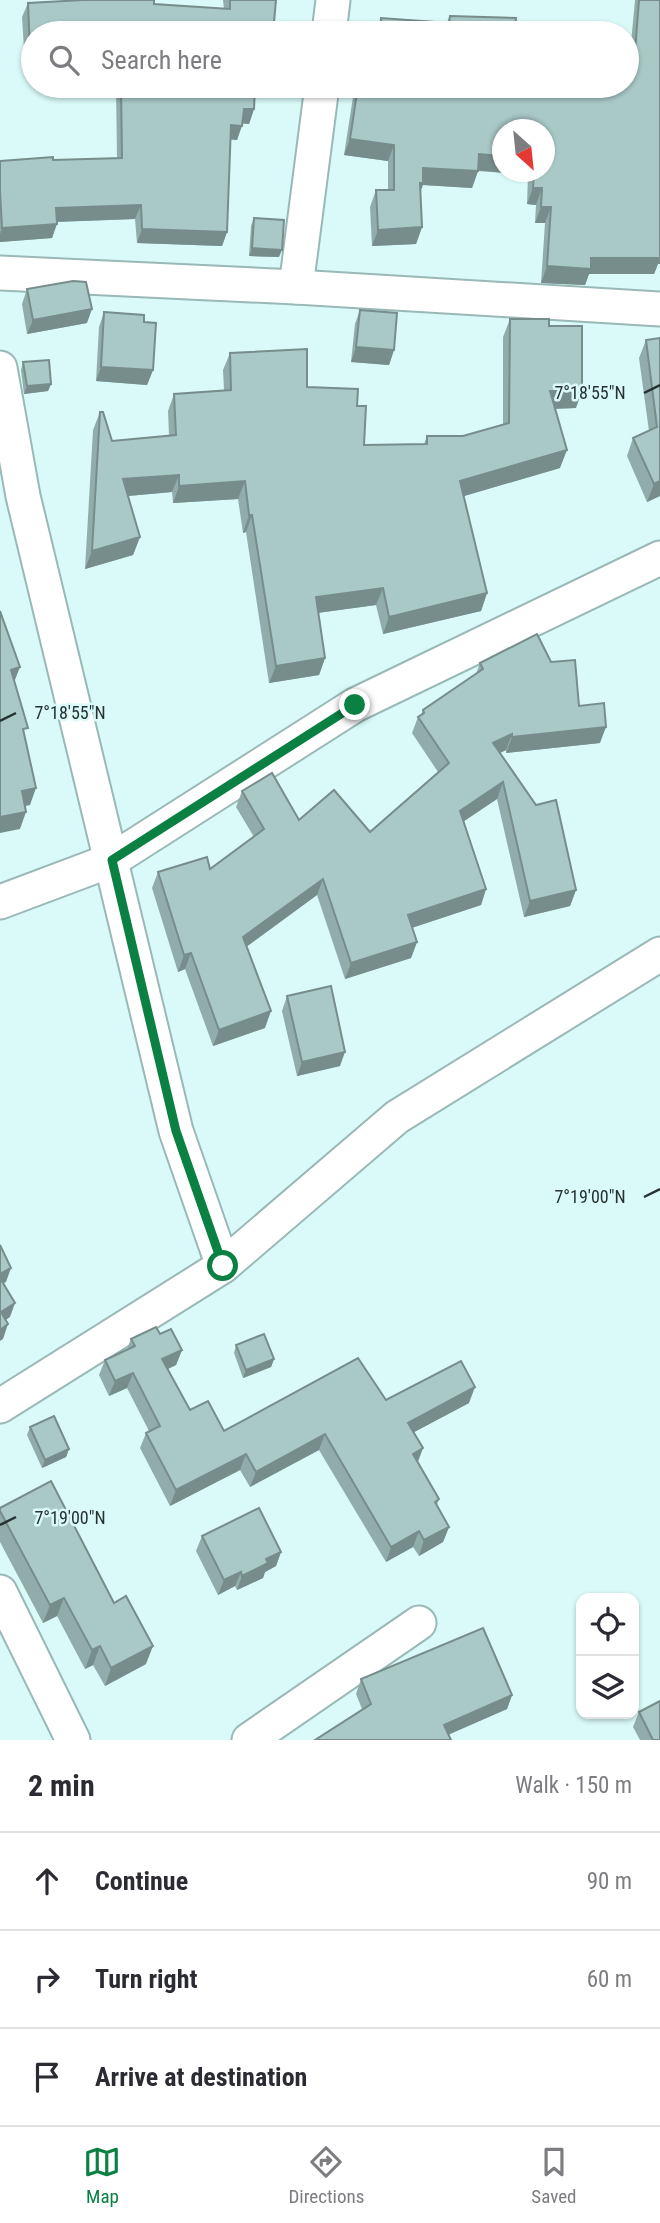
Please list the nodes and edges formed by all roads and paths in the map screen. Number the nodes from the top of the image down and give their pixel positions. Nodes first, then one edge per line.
1 (333, 0) edge
2 (330, 21) edge
3 (320, 98) edge
4 (0, 272) edge
5 (296, 287) junction
6 (660, 309) edge
7 (0, 368) edge
8 (11, 500) edge
9 (660, 558) edge
10 (112, 860) junction
11 (0, 901) edge
12 (660, 954) edge
13 (223, 1266) junction
14 (0, 1406) edge
15 (0, 1592) edge
16 (419, 1623) dead end
17 (73, 1740) edge
18 (249, 1740) edge

1 - 2 street
3 - 5 street
4 - 5 street
5 - 6 street
7 - 8 street
8 - 10 street
9 - 10 street
10 - 11 street
10 - 13 street
12 - 13 street
13 - 14 street
15 - 17 street
16 - 18 street

